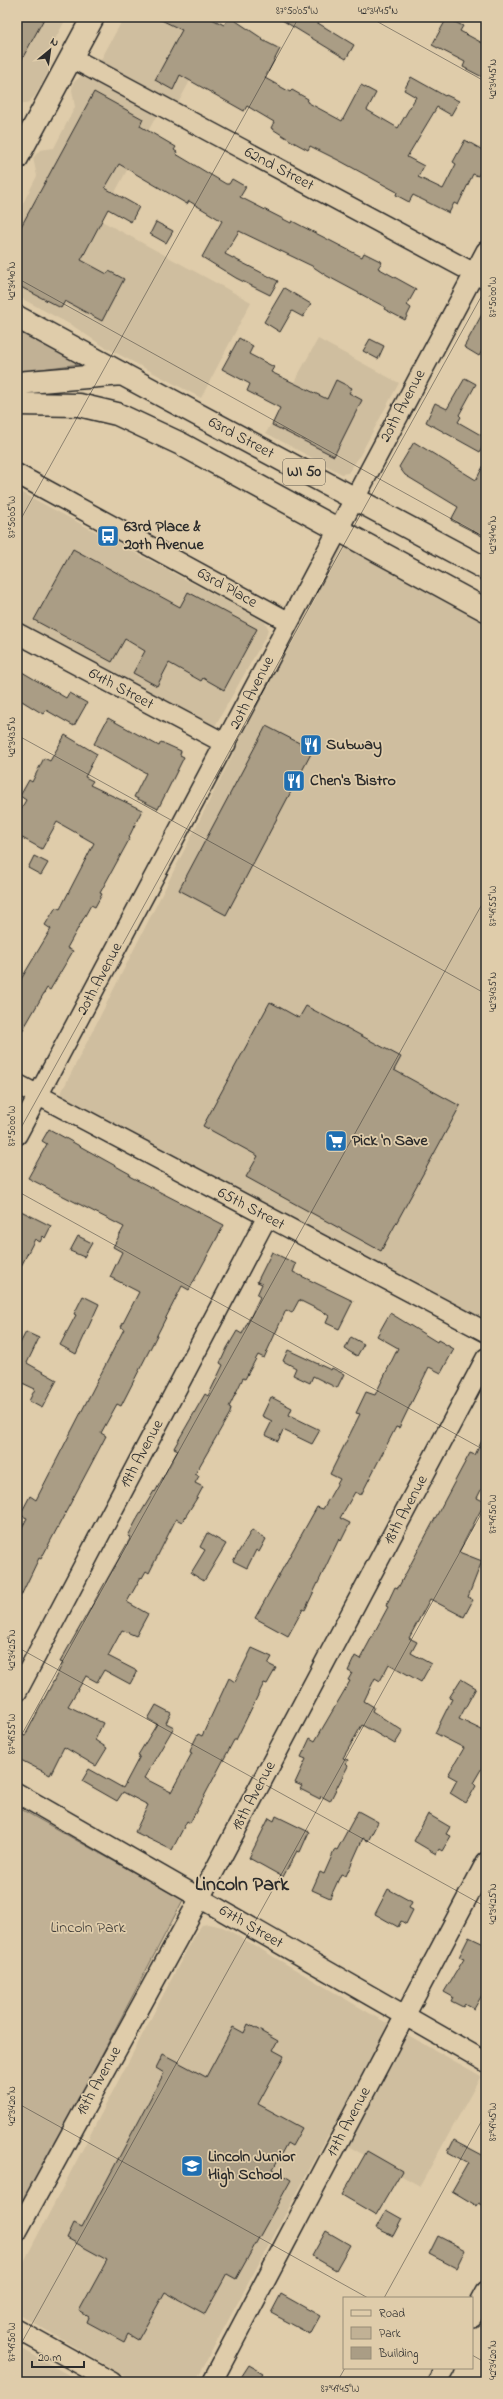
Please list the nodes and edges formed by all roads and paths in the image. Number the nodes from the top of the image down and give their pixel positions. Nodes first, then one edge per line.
1 (93, 17) edge
2 (72, 58) junction
3 (17, 158) edge
4 (486, 250) edge
5 (480, 276) edge
6 (17, 317) edge
7 (122, 374) junction
8 (17, 383) edge
9 (17, 404) edge
10 (17, 474) edge
11 (354, 499) junction
12 (338, 530) junction
13 (486, 570) edge
14 (486, 610) edge
15 (289, 622) junction
16 (17, 633) edge
17 (226, 744) junction
18 (17, 1084) edge
19 (38, 1095) junction
20 (17, 1135) edge
21 (267, 1217) junction
22 (486, 1332) edge
23 (486, 1358) edge
24 (17, 1692) edge
25 (17, 1793) edge
26 (486, 1862) edge
27 (200, 1898) junction
28 (405, 2015) junction
29 (486, 2062) edge
30 (17, 2232) edge
31 (486, 2290) edge
32 (473, 2315) edge
33 (17, 2329) edge
34 (444, 2369) edge
35 (112, 2382) edge
36 (212, 2382) edge
37 (437, 2382) edge

1 - 2 main road
2 - 3 main road
2 - 5 street, 62nd Street
4 - 5 street, 20th Avenue
5 - 11 street, 20th Avenue
6 - 7 main road, 63rd Street
7 - 8 main road
7 - 11 main road, 63rd Street / WI 50
9 - 12 main road, 63rd Street / WI 50
10 - 15 street, 63rd Place
11 - 12 street, 20th Avenue
11 - 13 main road, 63rd Street / WI 50
12 - 14 main road, 63rd Street / WI 50
12 - 15 street, 20th Avenue
15 - 17 street, 20th Avenue
16 - 17 street, 64th Street
17 - 19 street, 20th Avenue
18 - 19 street, 65th Street
19 - 20 street, 20th Avenue
19 - 21 street, 65th Street
21 - 22 street, 65th Street
21 - 24 street, 19th Avenue
23 - 27 street, 18th Avenue
25 - 27 street, 67th Street
26 - 28 street, 17th Avenue
27 - 28 street, 67th Street
27 - 30 street, 18th Avenue
28 - 29 street, 67th Street
28 - 36 street, 17th Avenue
31 - 32 street
33 - 35 street
34 - 37 street

